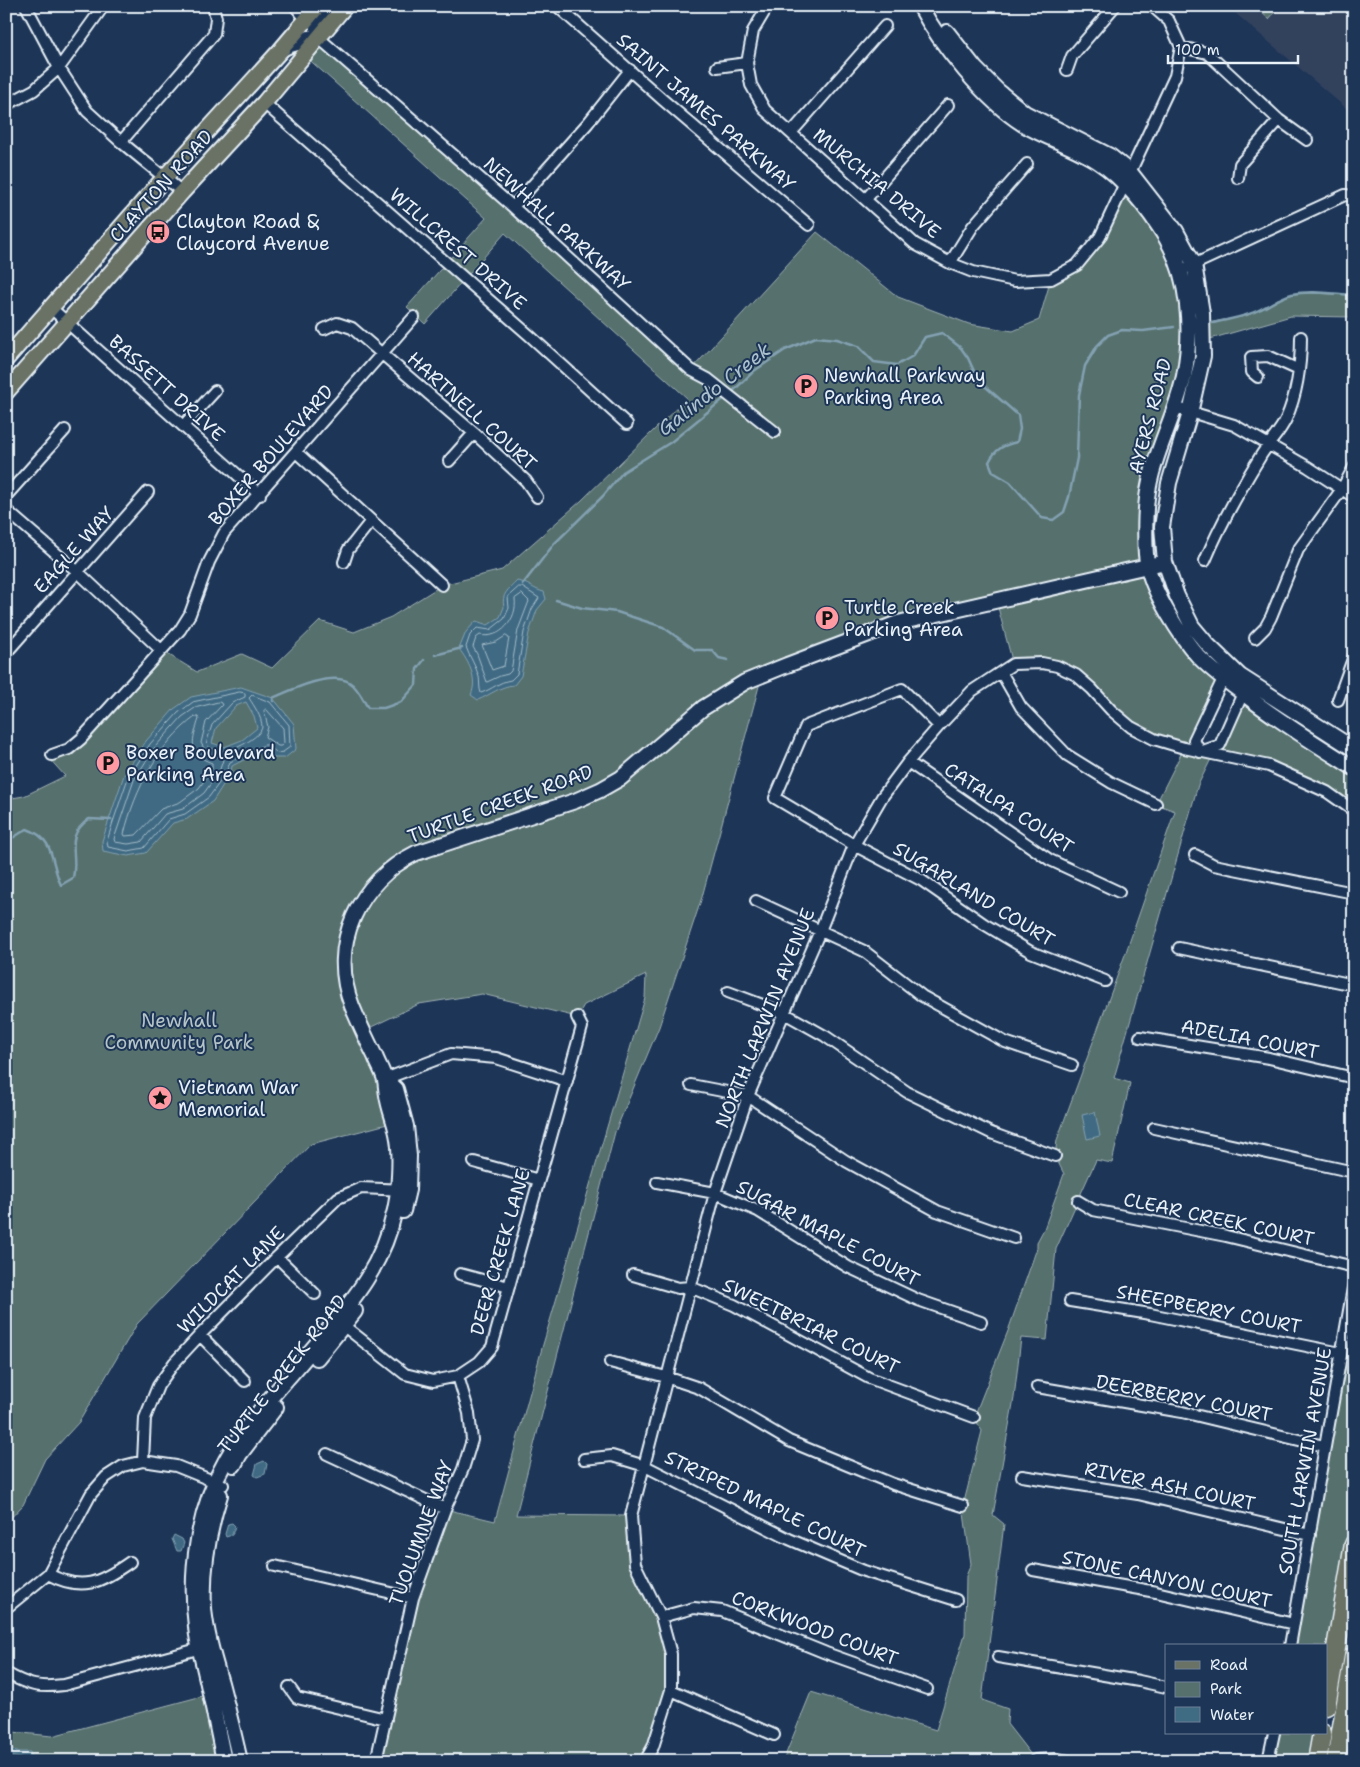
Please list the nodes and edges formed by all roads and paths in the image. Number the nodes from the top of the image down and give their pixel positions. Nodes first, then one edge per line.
1 (26, 6) edge
2 (214, 6) edge
3 (295, 6) edge
4 (318, 6) edge
5 (331, 6) edge
6 (345, 6) edge
7 (557, 6) edge
8 (768, 6) edge
9 (920, 6) edge
10 (929, 6) edge
11 (1115, 6) edge
12 (1152, 6) edge
13 (100, 11) dead end
14 (306, 20) junction
15 (885, 26) dead end
16 (319, 38) junction
17 (1182, 47) junction
18 (280, 50) junction
19 (747, 63) junction
20 (717, 67) dead end
21 (59, 68) junction
22 (630, 70) junction
23 (1066, 70) dead end
24 (264, 103) junction
25 (948, 104) dead end
26 (6, 105) edge
27 (1278, 120) junction
28 (791, 133) junction
29 (1307, 140) dead end
30 (121, 142) junction
31 (1027, 164) dead end
32 (165, 178) junction
33 (1238, 178) dead end
34 (1128, 179) junction
35 (182, 192) junction
36 (1354, 196) edge
37 (866, 199) junction
38 (513, 207) junction
39 (810, 224) dead end
40 (950, 263) junction
41 (1194, 264) junction
42 (1180, 271) junction
43 (51, 308) junction
44 (414, 317) dead end
45 (68, 323) junction
46 (324, 329) dead end
47 (1301, 338) dead end
48 (382, 353) junction
49 (6, 359) edge
50 (1299, 370) junction
51 (1258, 377) dead end
52 (215, 391) dead end
53 (6, 392) edge
54 (1174, 407) junction
55 (1190, 413) junction
56 (628, 424) dead end
57 (183, 426) junction
58 (65, 430) dead end
59 (774, 432) dead end
60 (474, 433) junction
61 (1268, 444) junction
62 (296, 452) junction
63 (449, 461) dead end
64 (1354, 467) edge
65 (1342, 489) junction
66 (148, 492) dead end
67 (260, 495) junction
68 (6, 496) edge
69 (537, 497) dead end
70 (1354, 497) edge
71 (6, 510) edge
72 (370, 521) junction
73 (1205, 561) dead end
74 (344, 562) dead end
75 (1165, 562) junction
76 (1148, 567) junction
77 (78, 572) junction
78 (442, 585) dead end
79 (1255, 638) dead end
80 (161, 650) junction
81 (6, 653) edge
82 (1354, 656) edge
83 (1001, 672) junction
84 (1240, 676) junction
85 (1223, 679) junction
86 (1243, 693) junction
87 (1338, 700) dead end
88 (939, 726) junction
89 (1354, 749) edge
90 (1200, 752) junction
91 (52, 755) dead end
92 (908, 762) junction
93 (1354, 768) edge
94 (1156, 804) dead end
95 (1354, 811) edge
96 (854, 845) junction
97 (1195, 855) dead end
98 (1119, 892) dead end
99 (1354, 893) edge
100 (756, 901) dead end
101 (820, 931) junction
102 (1179, 948) dead end
103 (1105, 981) dead end
104 (1354, 986) edge
105 (728, 992) dead end
106 (784, 1013) junction
107 (577, 1017) dead end
108 (1140, 1037) dead end
109 (1072, 1065) dead end
110 (1354, 1078) edge
111 (385, 1079) junction
112 (567, 1081) junction
113 (691, 1085) dead end
114 (748, 1096) junction
115 (1154, 1128) dead end
116 (1055, 1156) dead end
117 (474, 1162) dead end
118 (1354, 1172) edge
119 (539, 1180) junction
120 (658, 1182) dead end
121 (402, 1190) junction
122 (715, 1194) junction
123 (1078, 1201) dead end
124 (1014, 1238) dead end
125 (277, 1257) junction
126 (1354, 1267) edge
127 (460, 1274) dead end
128 (633, 1275) dead end
129 (1354, 1282) edge
130 (509, 1287) junction
131 (690, 1287) junction
132 (315, 1294) dead end
133 (1070, 1301) dead end
134 (981, 1322) dead end
135 (340, 1323) junction
136 (200, 1335) junction
137 (1341, 1353) junction
138 (610, 1362) dead end
139 (458, 1376) junction
140 (666, 1377) junction
141 (246, 1381) dead end
142 (1037, 1387) dead end
143 (974, 1417) dead end
144 (1324, 1446) junction
145 (327, 1454) dead end
146 (584, 1459) dead end
147 (142, 1461) junction
148 (645, 1466) junction
149 (1022, 1476) dead end
150 (219, 1484) junction
151 (963, 1506) dead end
152 (445, 1509) junction
153 (1310, 1535) junction
154 (1354, 1544) edge
155 (130, 1562) dead end
156 (275, 1566) dead end
157 (1033, 1570) dead end
158 (48, 1574) junction
159 (413, 1598) junction
160 (956, 1600) dead end
161 (6, 1608) edge
162 (661, 1617) junction
163 (1294, 1624) junction
164 (1290, 1644) edge
165 (206, 1649) junction
166 (1354, 1656) edge
167 (998, 1657) dead end
168 (6, 1673) edge
169 (289, 1687) dead end
170 (1165, 1687) edge
171 (927, 1688) dead end
172 (671, 1690) junction
173 (1328, 1694) edge
174 (386, 1719) junction
175 (1274, 1734) edge
176 (1322, 1734) edge
177 (774, 1735) dead end
178 (1035, 1760) edge
179 (224, 1761) edge
180 (240, 1761) edge
181 (376, 1761) edge
182 (645, 1761) edge
183 (1068, 1761) edge
184 (1268, 1761) edge
185 (1317, 1761) edge
186 (1336, 1761) edge

1 - 21 street
2 - 30 street
3 - 14 street
4 - 14 main road, CLAYTON ROAD
5 - 16 street
6 - 16 main road, CLAYTON ROAD
7 - 22 street, SAINT JAMES PARKWAY
8 - 19 street, MURCHIA DRIVE
9 - 34 street, AYERS ROAD
10 - 34 street, AYERS ROAD
11 - 23 street
12 - 17 street
13 - 21 street
14 - 18 main road, CLAYTON ROAD
15 - 28 street
16 - 18 street
16 - 24 main road, CLAYTON ROAD
16 - 38 street, NEWHALL PARKWAY
17 - 27 street
17 - 34 street, MURCHIA DRIVE
18 - 32 main road, CLAYTON ROAD
19 - 20 street
19 - 28 street, MURCHIA DRIVE
21 - 26 street
21 - 30 street
22 - 38 street
22 - 39 street, SAINT JAMES PARKWAY
24 - 35 main road, CLAYTON ROAD
24 - 56 street, WILLCREST DRIVE
25 - 37 street
27 - 29 street
27 - 33 street
28 - 37 street, MURCHIA DRIVE
30 - 32 street
31 - 40 street
32 - 35 street
32 - 43 main road, CLAYTON ROAD
34 - 40 street, MURCHIA DRIVE
34 - 41 street, AYERS ROAD
34 - 42 street, AYERS ROAD
35 - 45 main road, CLAYTON ROAD
36 - 41 street
37 - 40 street, MURCHIA DRIVE
38 - 59 street, NEWHALL PARKWAY
41 - 42 street
41 - 55 street, AYERS ROAD
42 - 54 street, AYERS ROAD
43 - 45 street, BASSETT DRIVE
43 - 49 main road, CLAYTON ROAD
44 - 48 street, BOXER BOULEVARD
45 - 53 main road, CLAYTON ROAD
45 - 57 street, BASSETT DRIVE
46 - 48 street, HARTNELL COURT
47 - 50 street
48 - 60 street, HARTNELL COURT
48 - 62 street, BOXER BOULEVARD
50 - 51 street
50 - 61 street
52 - 57 street
54 - 55 street
54 - 76 street, AYERS ROAD
55 - 61 street
55 - 75 street, AYERS ROAD
57 - 67 street, BASSETT DRIVE
58 - 68 street
60 - 63 street
60 - 69 street, HARTNELL COURT
61 - 65 street
61 - 73 street
62 - 67 street, BOXER BOULEVARD
62 - 72 street
64 - 65 street
65 - 70 street
65 - 79 street
66 - 77 street, EAGLE WAY
67 - 80 street, BOXER BOULEVARD
71 - 77 street
72 - 74 street
72 - 78 street
75 - 76 street, TURTLE CREEK ROAD
75 - 84 street, AYERS ROAD
76 - 85 street, AYERS ROAD
76 - 111 street, TURTLE CREEK ROAD
77 - 80 street
77 - 81 street, EAGLE WAY
80 - 91 street, BOXER BOULEVARD
82 - 87 street
83 - 88 street, NORTH LARWIN AVENUE
83 - 90 street, NORTH LARWIN AVENUE
83 - 94 street
84 - 85 street
84 - 86 street
84 - 89 street, AYERS ROAD
85 - 86 street, AYERS ROAD
85 - 90 street
86 - 90 street
86 - 93 street, AYERS ROAD
88 - 92 street, NORTH LARWIN AVENUE
88 - 96 street, SUGARLAND COURT
90 - 95 street
92 - 96 street, NORTH LARWIN AVENUE
92 - 98 street, CATALPA COURT
96 - 101 street, NORTH LARWIN AVENUE
96 - 103 street, SUGARLAND COURT
97 - 99 street
100 - 101 street
101 - 106 street, NORTH LARWIN AVENUE
101 - 109 street
102 - 104 street
105 - 106 street
106 - 114 street, NORTH LARWIN AVENUE
106 - 116 street
107 - 112 street, DEER CREEK LANE
108 - 110 street, ADELIA COURT
111 - 112 street
111 - 121 street, TURTLE CREEK ROAD
112 - 119 street, DEER CREEK LANE
113 - 114 street
114 - 122 street, NORTH LARWIN AVENUE
114 - 124 street
115 - 118 street
117 - 119 street
119 - 130 street, DEER CREEK LANE
120 - 122 street, SUGAR MAPLE COURT
121 - 125 street, WILDCAT LANE
121 - 135 street, TURTLE CREEK ROAD
122 - 131 street, NORTH LARWIN AVENUE
122 - 134 street, SUGAR MAPLE COURT
123 - 126 street, CLEAR CREEK COURT
125 - 132 street
125 - 136 street, WILDCAT LANE
127 - 130 street
128 - 131 street, SWEETBRIAR COURT
129 - 137 street, SOUTH LARWIN AVENUE
130 - 139 street, DEER CREEK LANE
131 - 140 street, NORTH LARWIN AVENUE
131 - 143 street, SWEETBRIAR COURT
133 - 137 street, SHEEPBERRY COURT
135 - 139 street, DEER CREEK LANE
135 - 150 street, TURTLE CREEK ROAD
136 - 141 street
136 - 147 street, WILDCAT LANE
137 - 144 street, SOUTH LARWIN AVENUE
138 - 140 street
139 - 152 street, TUOLUMNE WAY
140 - 148 street, NORTH LARWIN AVENUE
140 - 151 street
142 - 144 street, DEERBERRY COURT
144 - 153 street, SOUTH LARWIN AVENUE
145 - 152 street
146 - 148 street, STRIPED MAPLE COURT
147 - 150 street
147 - 158 street
148 - 160 street, STRIPED MAPLE COURT
148 - 162 street, NORTH LARWIN AVENUE
149 - 153 street, RIVER ASH COURT
150 - 165 street, TURTLE CREEK ROAD
152 - 159 street, TUOLUMNE WAY
153 - 163 street, SOUTH LARWIN AVENUE
154 - 173 highway
155 - 158 street
156 - 159 street
157 - 163 street, STONE CANYON COURT
158 - 161 street
159 - 174 street, TUOLUMNE WAY
162 - 171 street, CORKWOOD COURT
162 - 172 street, NORTH LARWIN AVENUE
163 - 164 street, SOUTH LARWIN AVENUE
165 - 168 street
165 - 179 street, TURTLE CREEK ROAD
165 - 180 street, TURTLE CREEK ROAD
166 - 186 highway
167 - 170 street
169 - 174 street
172 - 177 street
172 - 182 street, NORTH LARWIN AVENUE
174 - 181 street, TUOLUMNE WAY
175 - 184 street
176 - 185 highway
178 - 183 street

